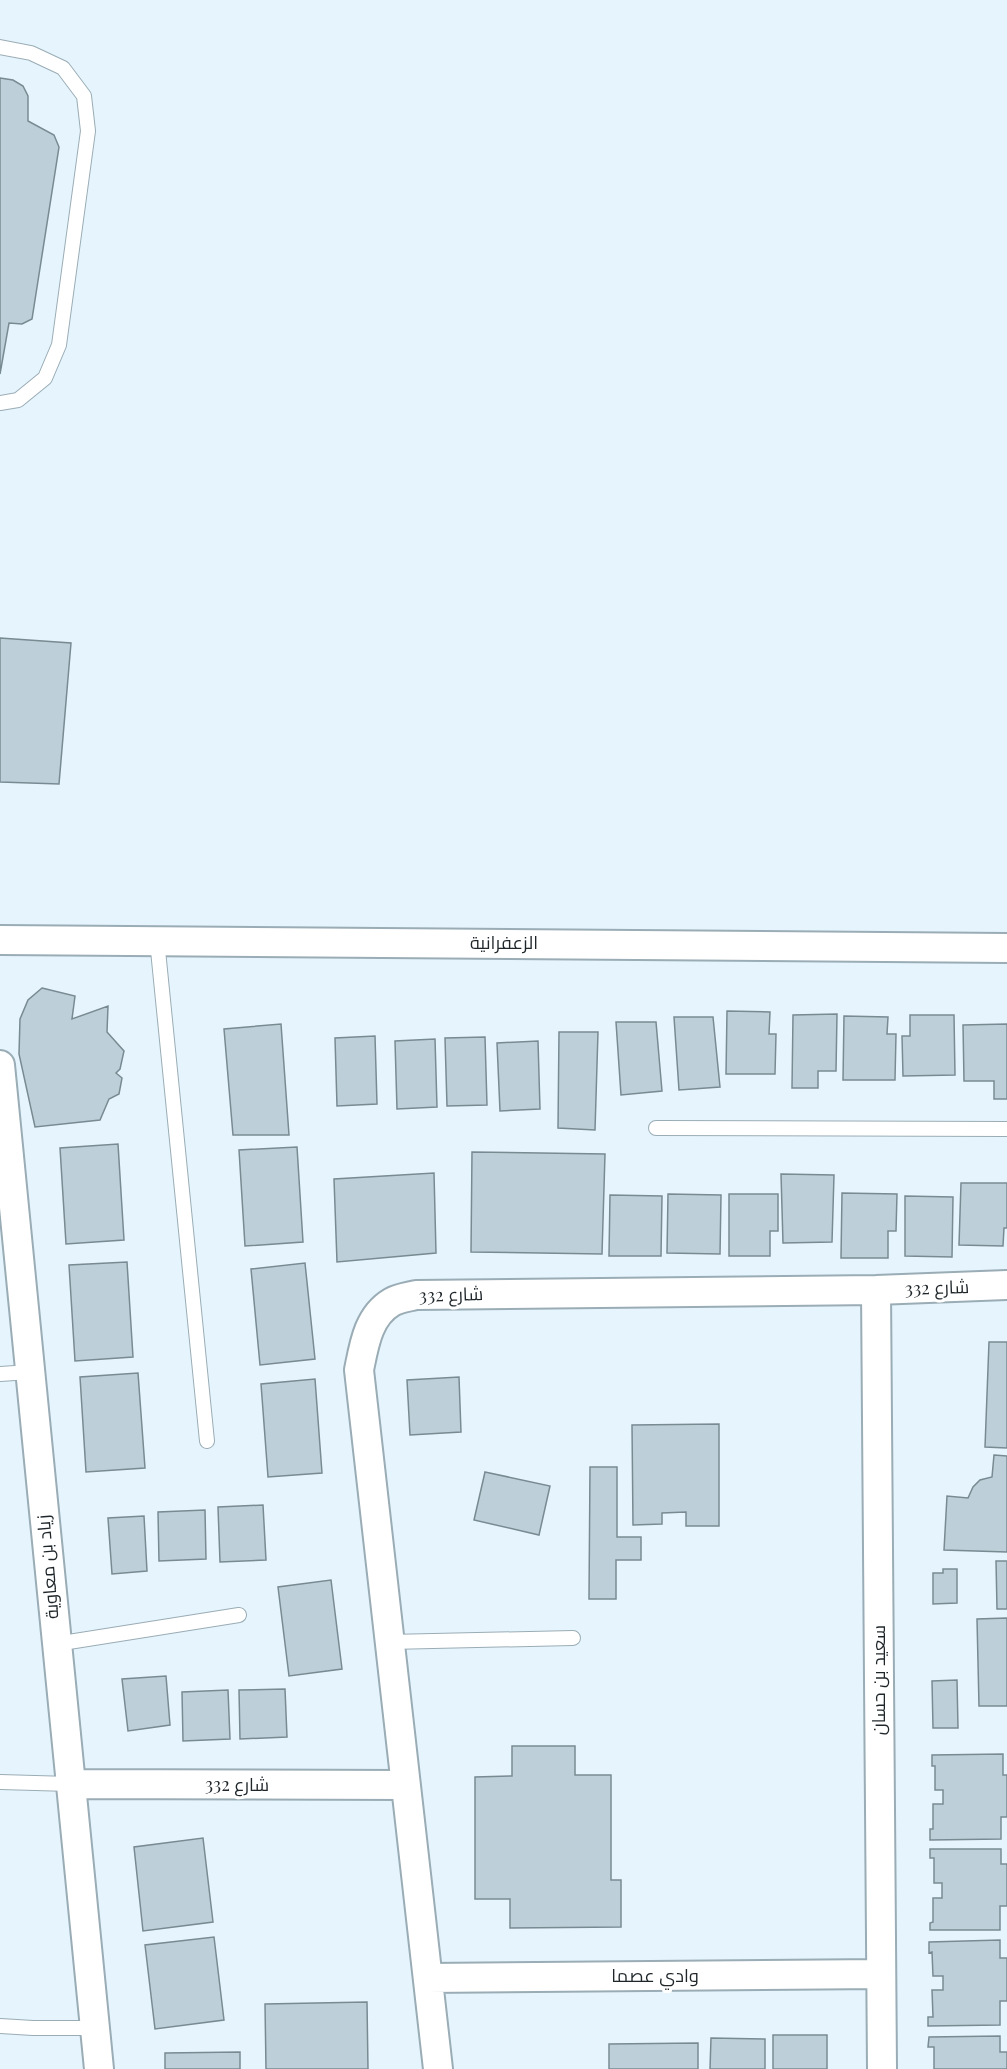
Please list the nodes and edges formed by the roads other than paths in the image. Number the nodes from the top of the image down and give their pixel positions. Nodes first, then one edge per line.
1 (0, 47) edge
2 (0, 403) edge
3 (0, 940) edge
4 (157, 940) junction
5 (1007, 948) edge
6 (0, 1065) edge
7 (656, 1128) dead end
8 (1007, 1129) edge
9 (7, 1204) edge
10 (1007, 1285) edge
11 (876, 1290) junction
12 (30, 1372) junction
13 (0, 1374) edge
14 (207, 1441) dead end
15 (238, 1615) dead end
16 (573, 1638) dead end
17 (389, 1642) junction
18 (56, 1644) junction
19 (0, 1782) edge
20 (70, 1784) junction
21 (405, 1785) junction
22 (881, 1974) junction
23 (428, 1978) junction
24 (0, 2026) edge
25 (94, 2028) junction
26 (99, 2069) edge
27 (438, 2069) edge
28 (882, 2069) edge

1 - 2 lane
3 - 4 street, الزعفرانية
4 - 5 street, الزعفرانية
4 - 14 lane
6 - 9 street, زياد بن معاوية
7 - 8 lane
9 - 12 street, زياد بن معاوية
10 - 11 street, شارع 332
11 - 17 street, شارع 332
11 - 22 street, سعيد بن حسان
12 - 13 lane
12 - 18 street, زياد بن معاوية
15 - 18 lane
16 - 17 lane
17 - 21 street, شارع 332
18 - 20 street, زياد بن معاوية
19 - 20 lane
20 - 21 street, شارع 332
20 - 25 street, زياد بن معاوية
21 - 23 street, شارع 332
22 - 23 street, وادي عصما
22 - 28 street, سعيد بن حسان
23 - 27 street, شارع 332
24 - 25 lane
25 - 26 street, زياد بن معاوية

